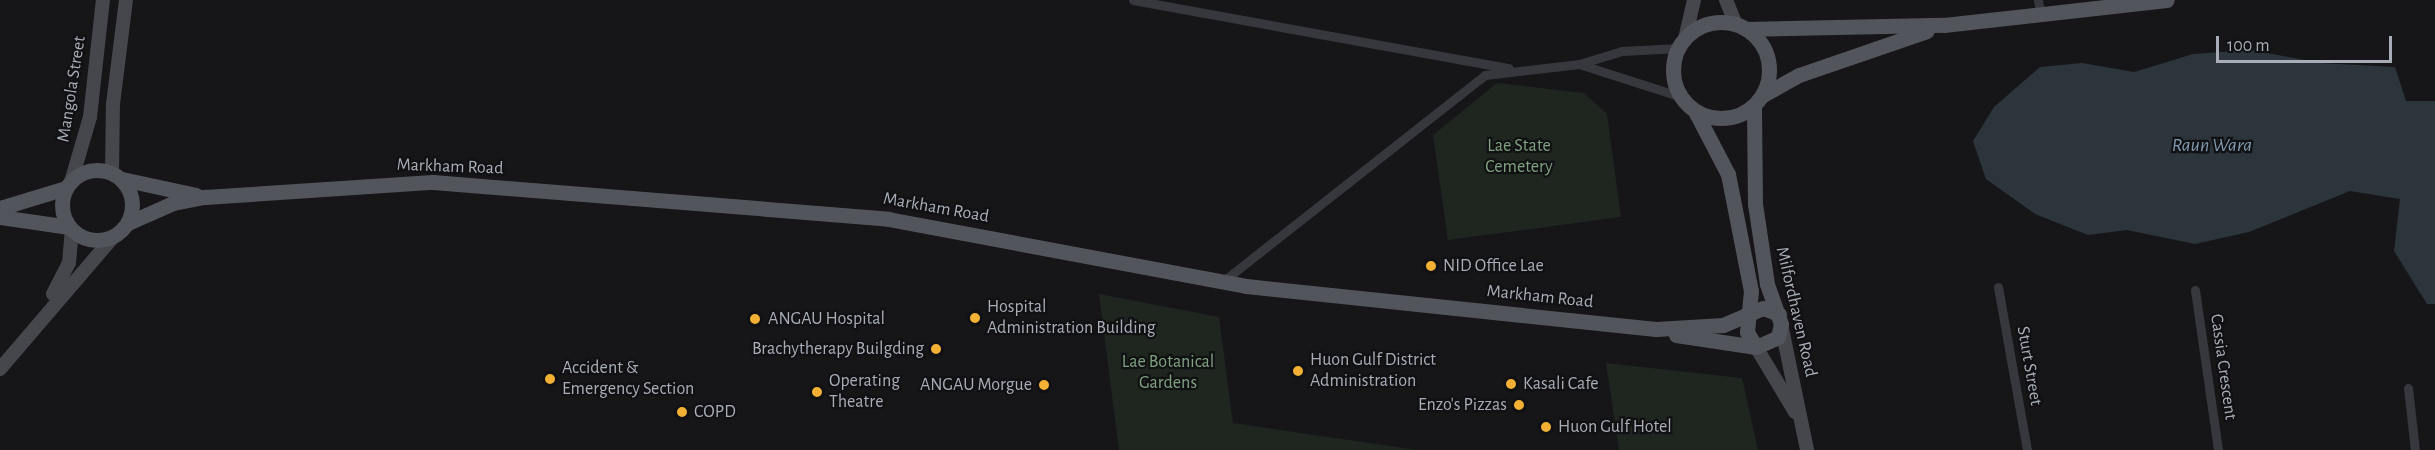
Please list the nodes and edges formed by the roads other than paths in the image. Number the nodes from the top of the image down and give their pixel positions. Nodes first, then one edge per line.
1 (104, 0) edge
2 (126, 0) edge
3 (1134, 0) edge
4 (1694, 0) edge
5 (1726, 0) edge
6 (2167, 0) edge
7 (2039, 7) edge
8 (1944, 25) junction
9 (1741, 27) junction
10 (1682, 43) junction
11 (1579, 64) junction
12 (1514, 69) junction
13 (1682, 97) junction
14 (1758, 101) junction
15 (1695, 111) junction
16 (117, 176) junction
17 (69, 185) junction
18 (205, 197) junction
19 (0, 208) edge
20 (0, 217) edge
21 (128, 223) junction
22 (71, 229) junction
23 (114, 236) junction
24 (1222, 282) junction
25 (1998, 287) dead end
26 (2195, 290) dead end
27 (1747, 315) junction
28 (1780, 319) junction
29 (1656, 329) junction
30 (26, 336) junction
31 (1756, 347) junction
32 (0, 369) edge
33 (2408, 388) dead end
34 (1799, 419) junction
35 (1807, 450) edge
36 (2027, 450) edge
37 (2218, 450) edge
38 (2415, 450) edge

1 - 17 main road, Mangola Street
2 - 16 main road
3 - 12 street
4 - 10 main road
5 - 9 main road
6 - 7 main road
7 - 8 main road
8 - 9 main road
8 - 14 main road
9 - 10 main road
9 - 14 main road
10 - 11 street
10 - 13 main road
11 - 12 street
11 - 13 street
12 - 24 street
13 - 15 main road
14 - 15 main road
14 - 28 main road, Milfordhaven Road
15 - 27 main road, Milfordhaven Road
16 - 17 main road
16 - 18 main road, Markham Road
16 - 21 main road
17 - 19 main road
17 - 22 main road
18 - 21 main road, Markham Road
18 - 24 main road, Markham Road
20 - 22 main road
21 - 23 main road
22 - 23 main road
22 - 30 main road
23 - 30 main road
24 - 29 main road, Markham Road
25 - 36 street, Sturt Street
26 - 37 street, Cassia Crescent
27 - 28 main road, Markham Road
27 - 29 main road, Markham Road
27 - 31 main road, Milfordhaven Road
28 - 31 main road
28 - 34 main road, Milfordhaven Road
29 - 31 main road, Markham Road
30 - 32 main road
31 - 34 main road, Milfordhaven Road
33 - 38 street
34 - 35 main road, Milfordhaven Road

